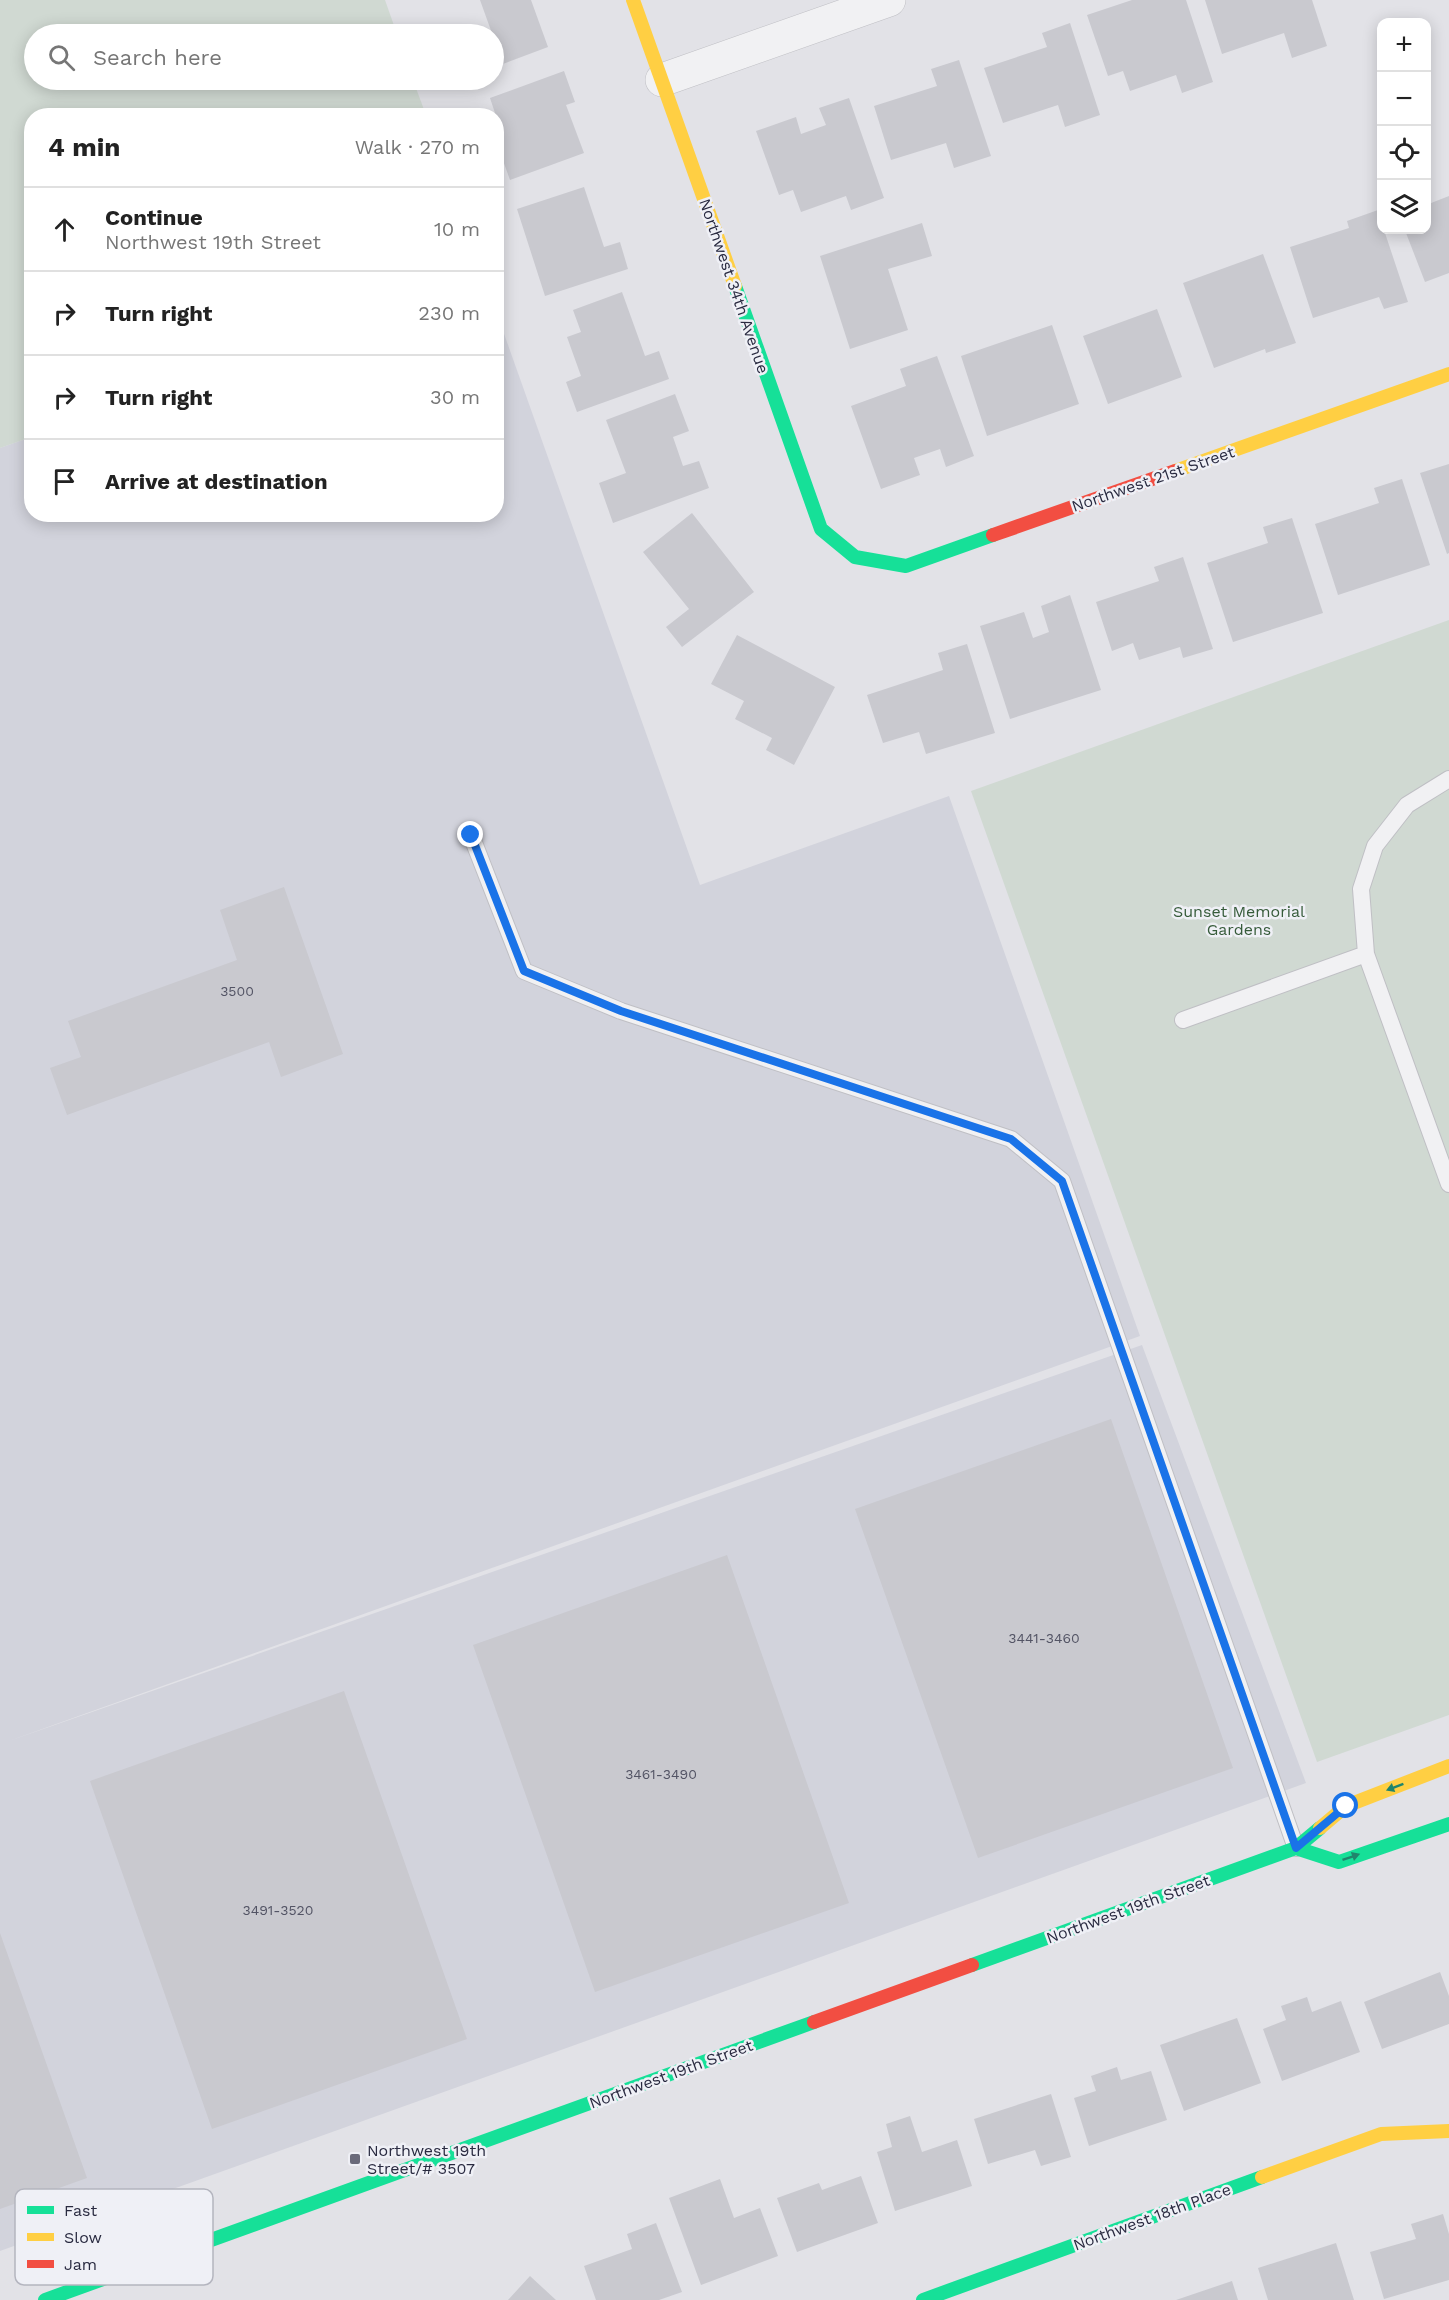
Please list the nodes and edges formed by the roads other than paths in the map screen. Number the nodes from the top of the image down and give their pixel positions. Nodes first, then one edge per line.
1 (633, 0) edge
2 (889, 0) edge
3 (662, 80) junction
4 (1449, 374) edge
5 (855, 557) joint
6 (1449, 779) edge
7 (471, 835) dead end
8 (1366, 954) junction
9 (1183, 1020) dead end
10 (1449, 1184) edge
11 (1449, 1766) edge
12 (1449, 1824) edge
13 (1296, 1848) junction
14 (1449, 2131) edge
15 (213, 2250) edge
16 (106, 2290) edge
17 (45, 2300) edge
18 (923, 2300) edge

1 - 3 street, Northwest 34th Avenue
2 - 3 street
3 - 5 street, Northwest 34th Avenue
4 - 5 street, Northwest 21st Street
6 - 8 lane
7 - 13 lane
8 - 9 lane
8 - 10 lane
11 -> 13 street, Northwest 19th Street
13 -> 12 street
13 - 15 street, Northwest 19th Street
14 - 18 street, Northwest 18th Place
16 - 17 street, Northwest 19th Street

